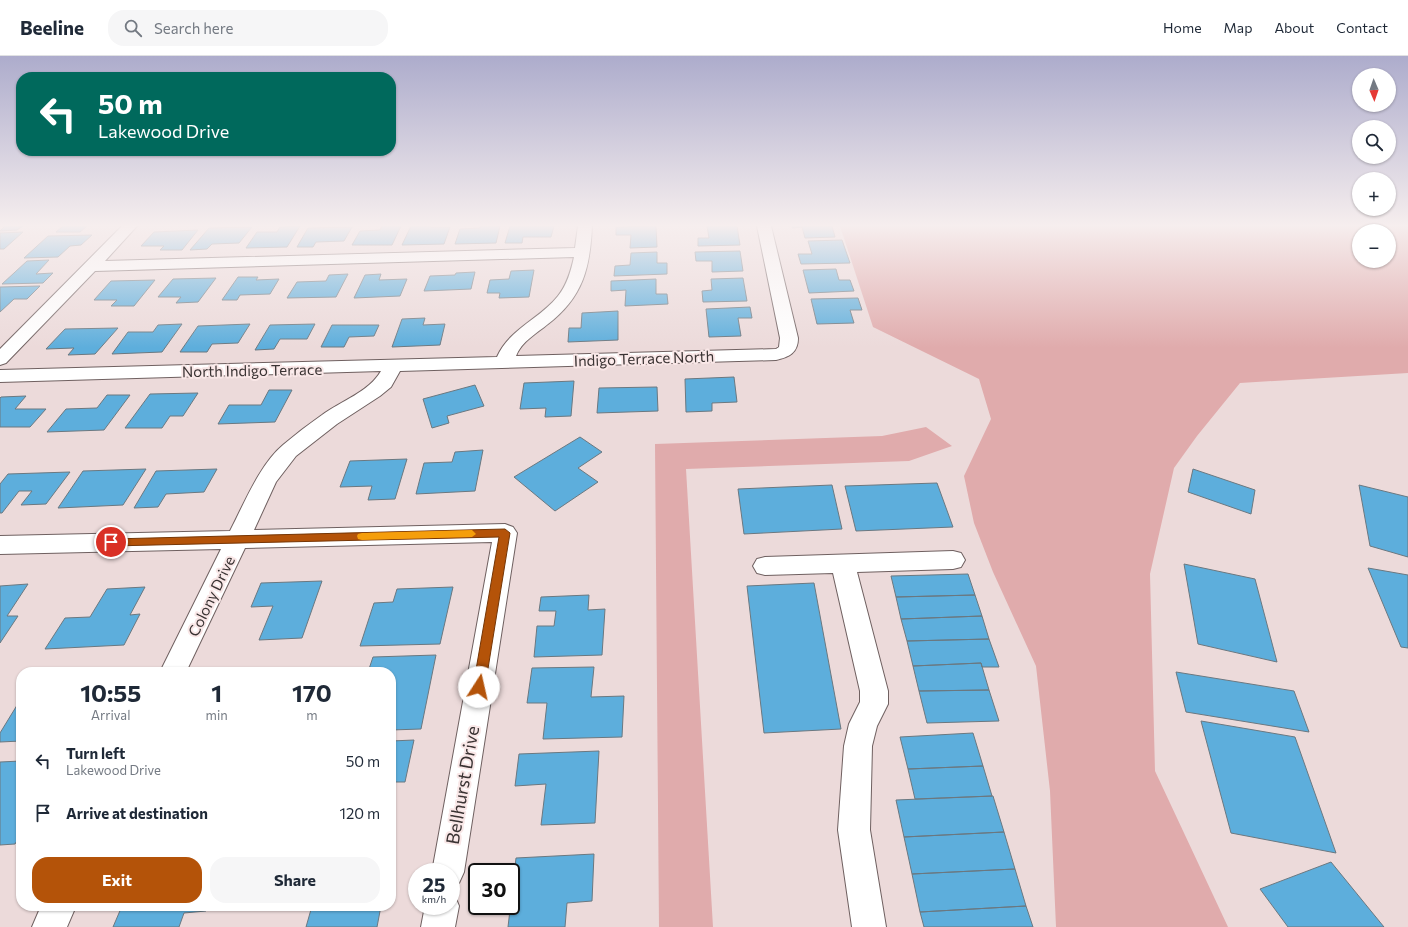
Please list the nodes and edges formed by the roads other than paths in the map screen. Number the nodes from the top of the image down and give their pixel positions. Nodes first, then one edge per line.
1 (91, 266) edge
2 (581, 267) edge
3 (773, 267) edge
4 (0, 359) edge
5 (504, 363) junction
6 (393, 366) junction
7 (0, 376) edge
8 (238, 539) junction
9 (0, 545) edge
10 (953, 560) dead end
11 (843, 563) junction
12 (765, 566) dead end
13 (175, 667) edge
14 (450, 863) edge
15 (57, 911) edge
16 (440, 915) edge
17 (49, 927) edge
18 (438, 927) edge
19 (869, 927) edge

1 - 4 street
2 - 5 street
3 - 5 street, Indigo Terrace North
5 - 6 street, North Indigo Terrace
6 - 7 street, North Indigo Terrace
6 - 8 street, Colony Drive
8 - 9 street
8 - 13 street, Colony Drive
8 - 14 street, Bellhurst Drive
10 - 11 street
11 - 12 street
11 - 19 street
15 - 17 street
16 - 18 street

